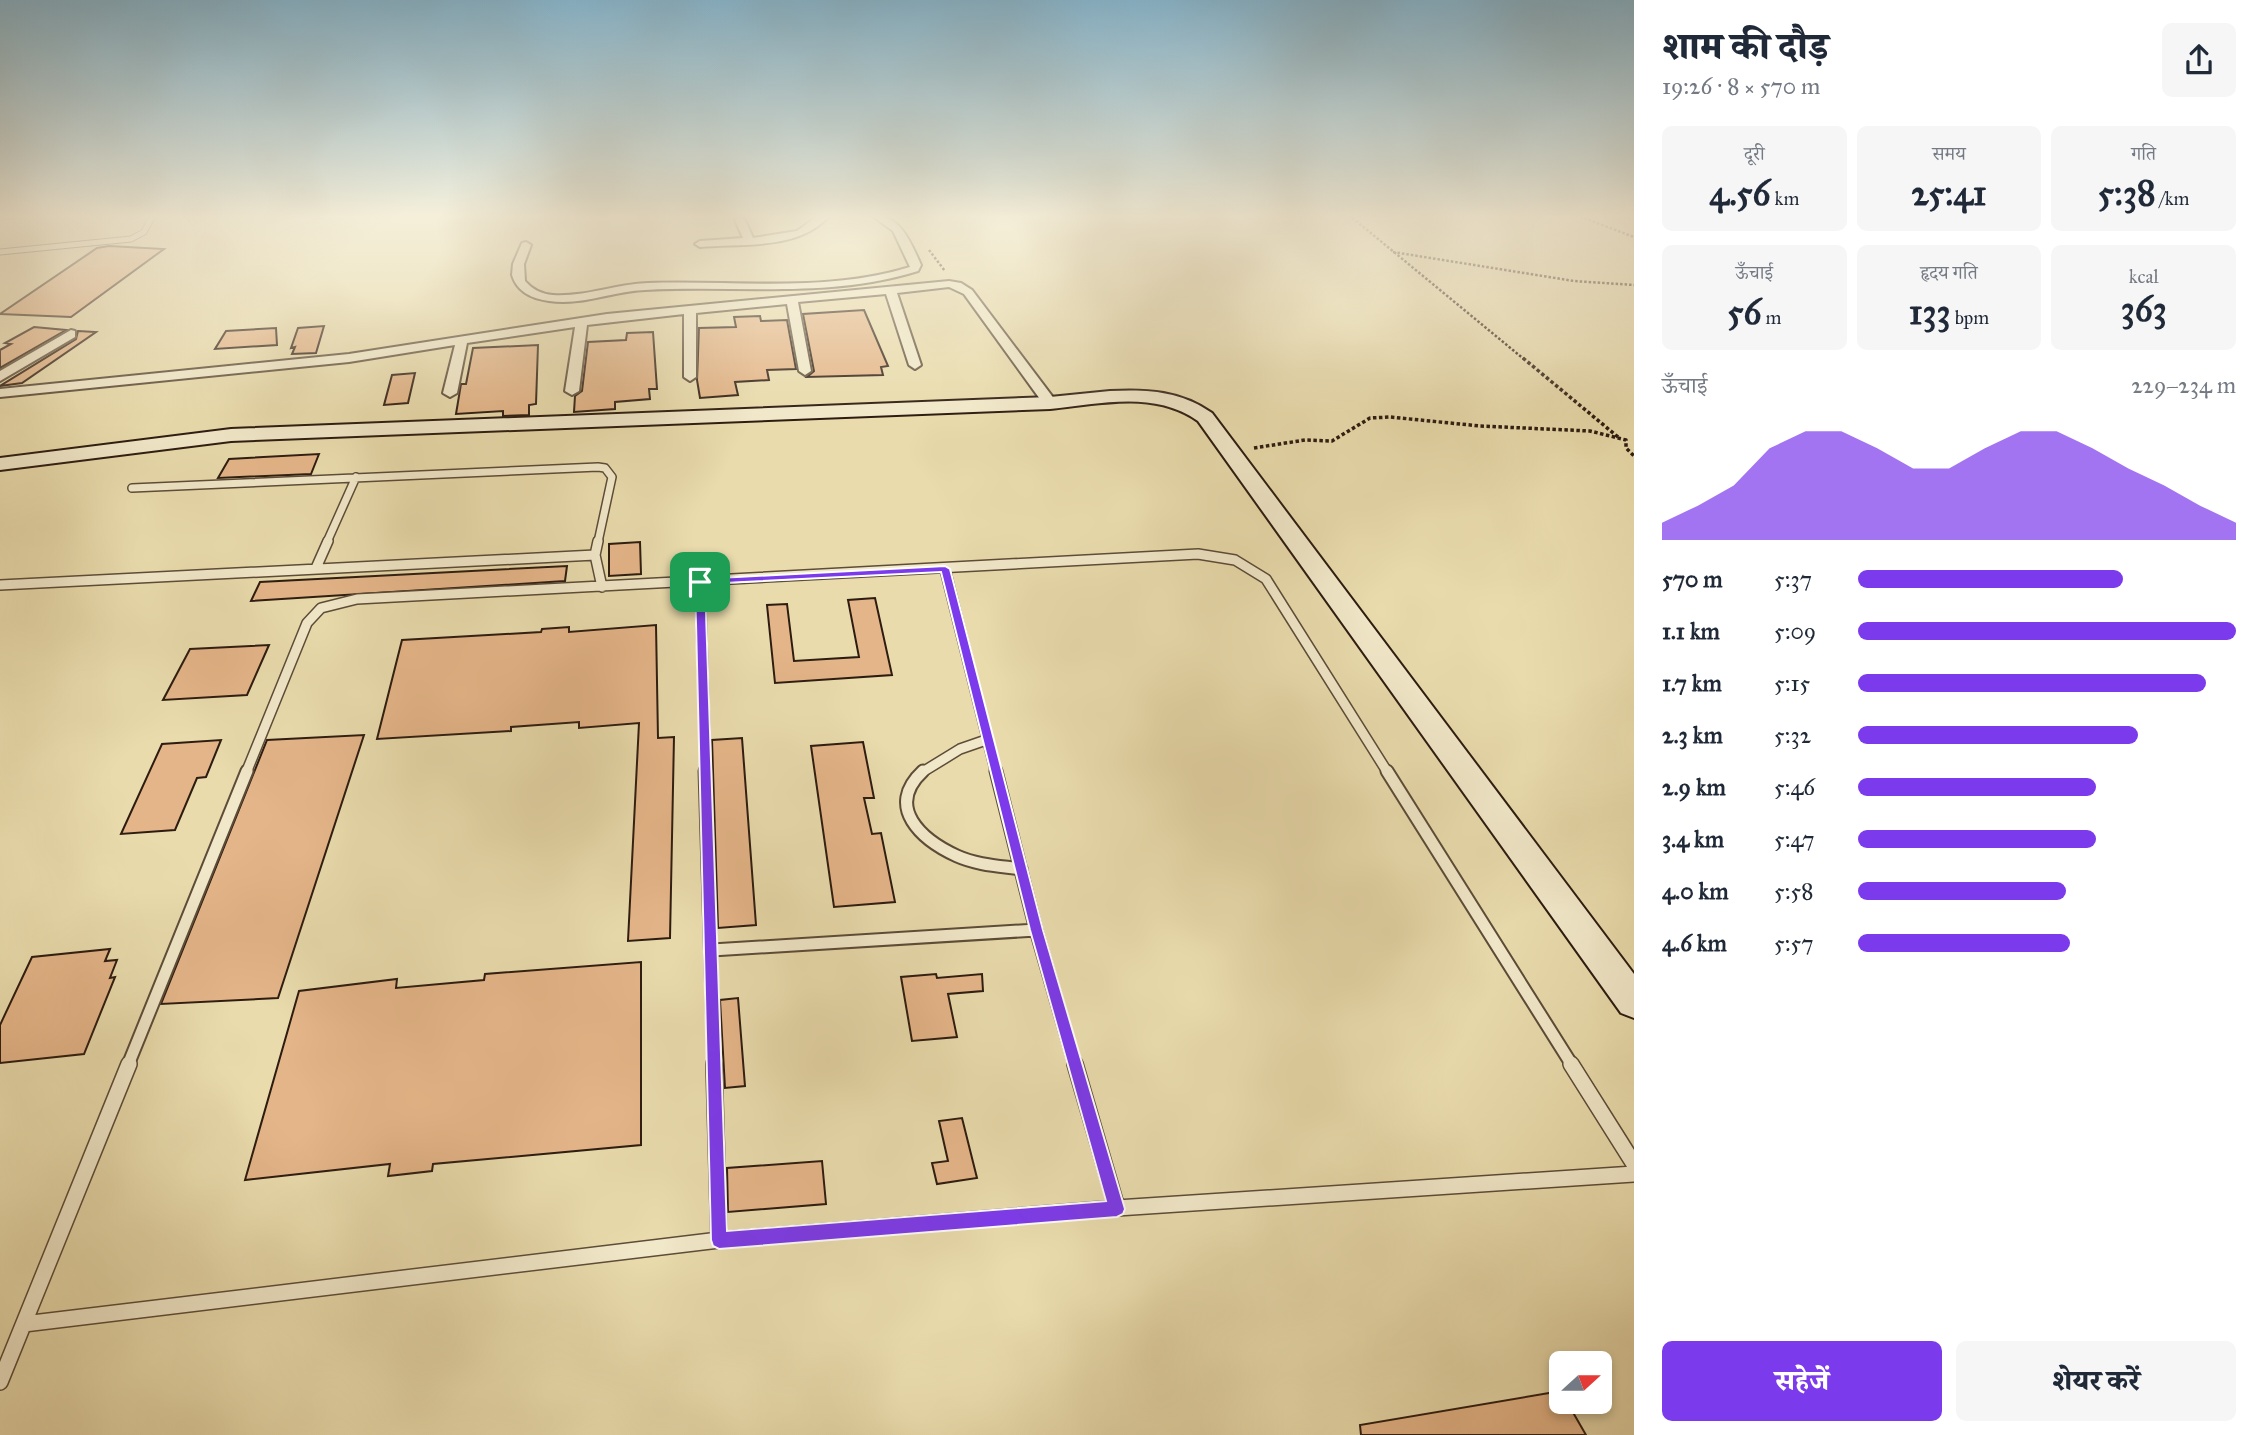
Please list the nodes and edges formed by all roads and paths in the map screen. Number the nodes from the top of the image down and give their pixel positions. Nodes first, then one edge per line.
1 (521, 282) edge
2 (820, 282) edge
3 (1429, 282) edge
4 (1589, 282) edge
5 (1634, 285) edge
6 (890, 289) junction
7 (792, 299) junction
8 (690, 310) junction
9 (582, 321) junction
10 (71, 334) dead end
11 (461, 340) junction
12 (915, 365) dead end
13 (805, 371) dead end
14 (0, 377) edge
15 (690, 377) dead end
16 (572, 391) dead end
17 (0, 393) edge
18 (450, 393) dead end
19 (1050, 403) junction
20 (1626, 440) junction
21 (1634, 444) edge
22 (1227, 449) junction
23 (1634, 456) edge
24 (0, 464) edge
25 (356, 477) junction
26 (132, 488) dead end
27 (595, 555) junction
28 (316, 568) junction
29 (945, 569) junction
30 (700, 582) junction
31 (0, 585) edge
32 (602, 587) junction
33 (986, 740) junction
34 (1021, 869) junction
35 (1037, 930) junction
36 (712, 950) junction
37 (1634, 1002) edge
38 (1634, 1164) edge
39 (1634, 1174) edge
40 (1117, 1209) junction
41 (719, 1240) junction
42 (24, 1324) junction
43 (0, 1382) edge

1 - 2 street
3 - 20 path
4 - 5 path
6 - 7 street
6 - 12 street
6 - 19 street
7 - 8 street
7 - 13 street
8 - 9 street
8 - 15 street
9 - 11 street
9 - 16 street
10 - 14 street
11 - 17 street
11 - 18 street
19 - 22 street
19 - 24 street
20 - 21 path
20 - 22 path
20 - 23 path
22 - 37 street
25 - 26 lane
25 - 27 lane
25 - 28 lane
27 - 28 lane
27 - 32 lane
28 - 31 lane
29 - 30 lane
29 - 33 lane
29 - 38 lane
30 - 32 lane
30 - 36 lane
32 - 42 lane
33 - 34 lane
33 - 34 lane
34 - 35 lane
35 - 36 lane
35 - 40 lane
36 - 41 lane
39 - 40 lane
40 - 41 lane
41 - 42 lane
42 - 43 lane

